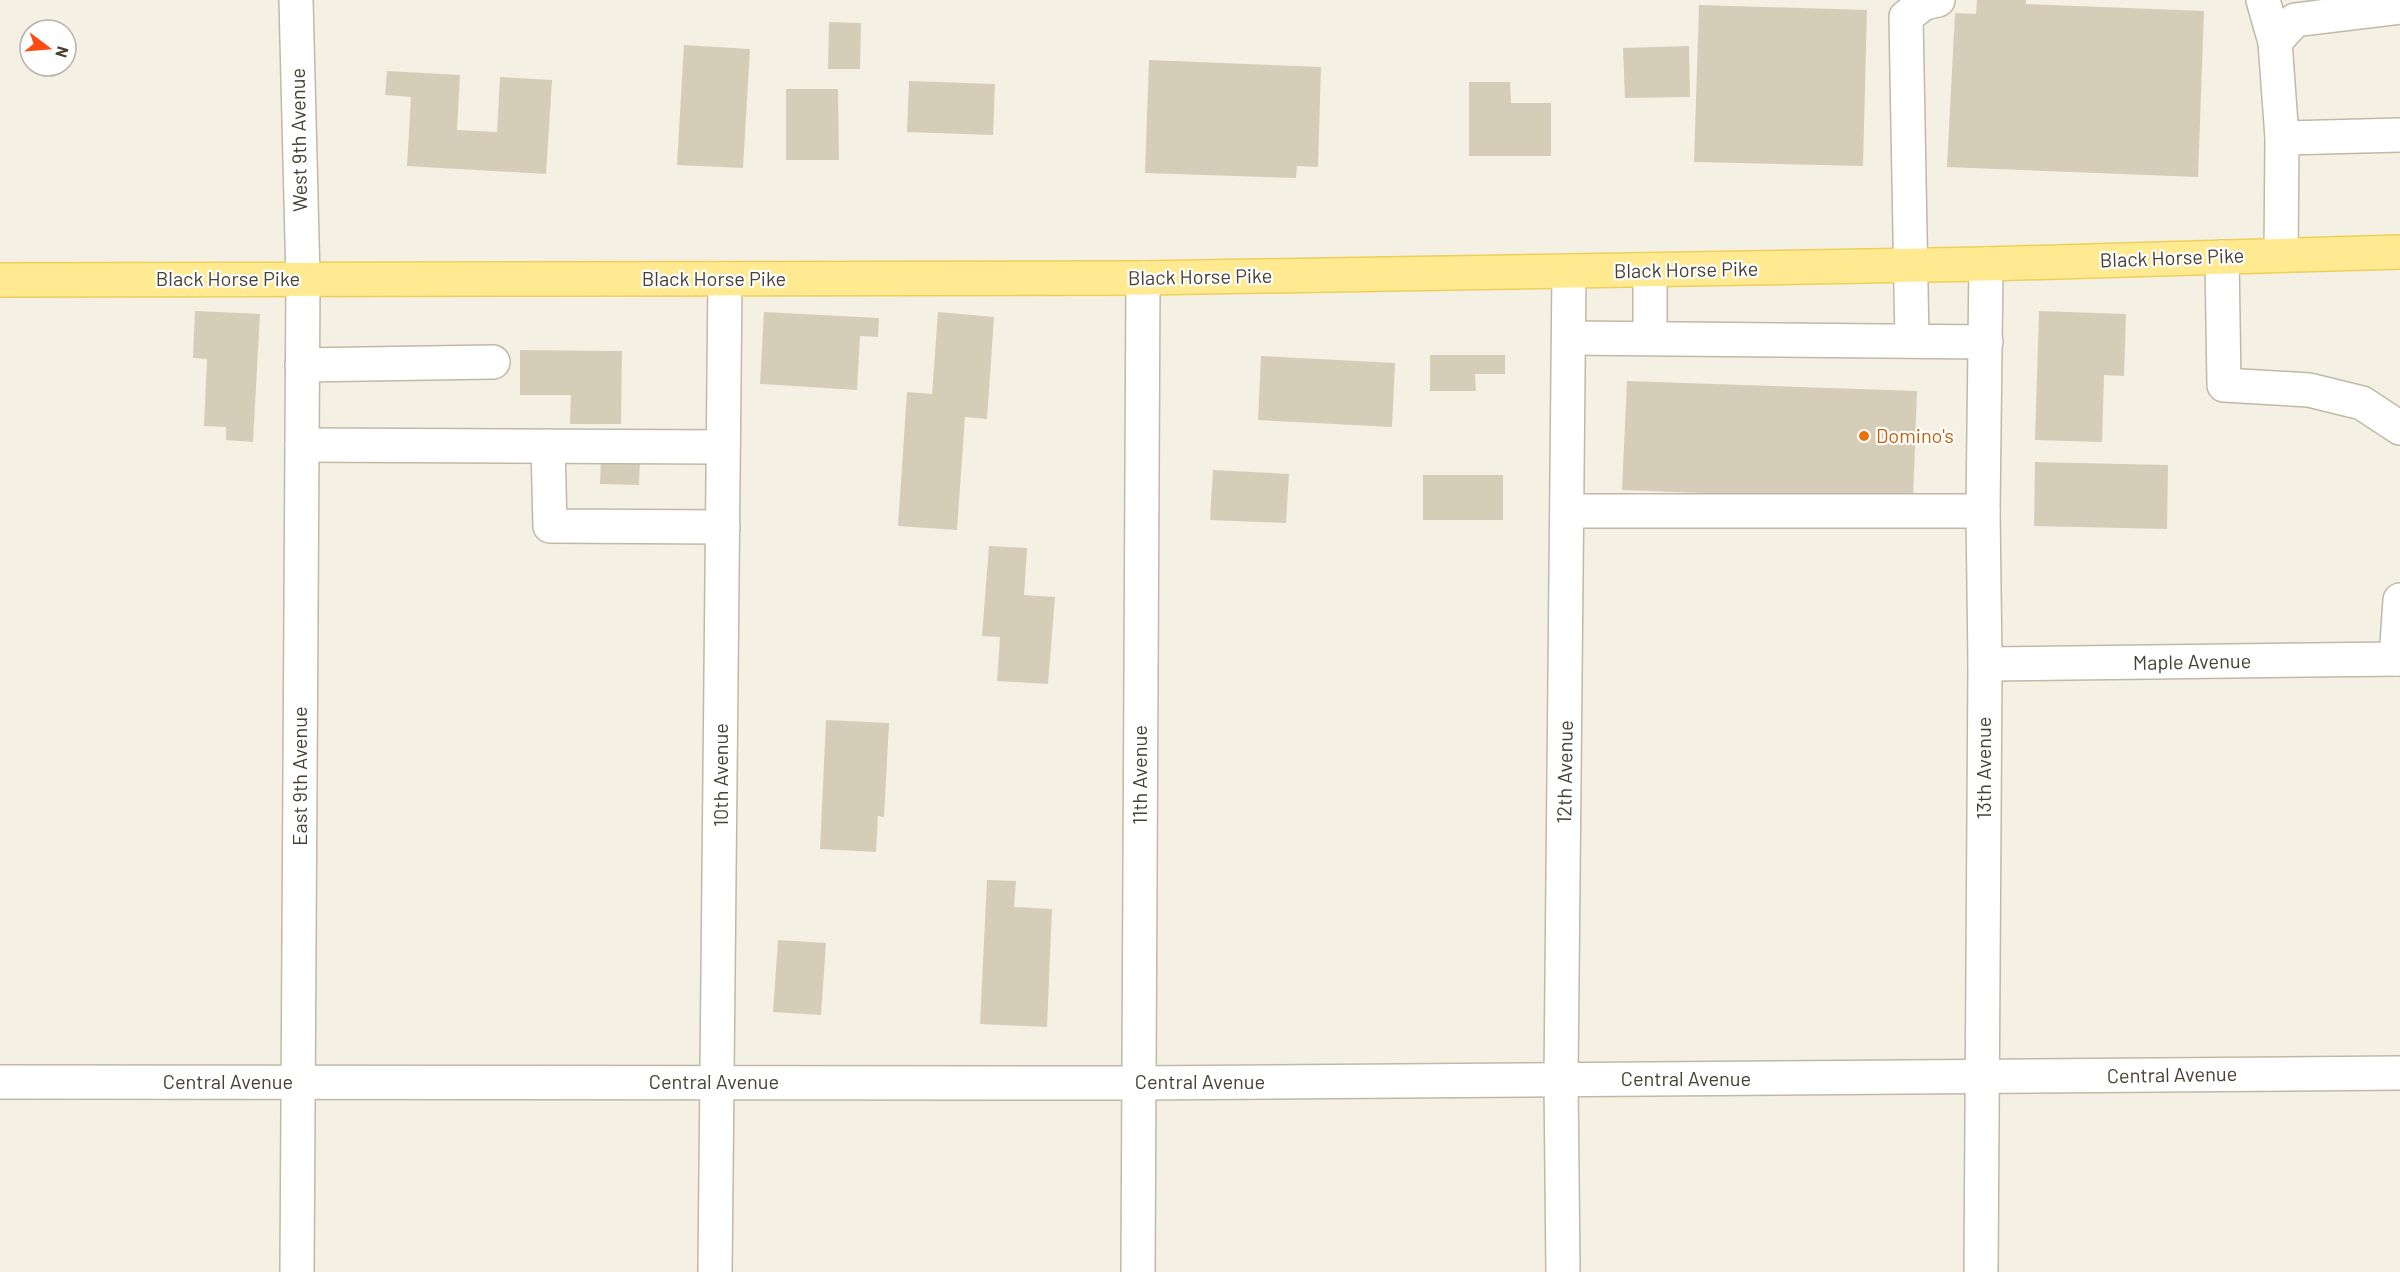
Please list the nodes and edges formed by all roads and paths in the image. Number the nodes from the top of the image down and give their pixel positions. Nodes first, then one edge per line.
1 (296, 0) edge
2 (1938, 0) edge
3 (2263, 0) edge
4 (2400, 6) edge
5 (2275, 42) junction
6 (2400, 135) edge
7 (2282, 138) junction
8 (2400, 252) edge
9 (2281, 255) junction
10 (2222, 257) junction
11 (1986, 264) junction
12 (1912, 266) junction
13 (1650, 270) junction
14 (1569, 272) junction
15 (1143, 278) junction
16 (303, 279) junction
17 (725, 279) junction
18 (0, 280) edge
19 (1650, 337) junction
20 (1569, 338) junction
21 (1912, 341) junction
22 (1986, 342) junction
23 (493, 362) dead end
24 (302, 365) junction
25 (2400, 428) edge
26 (302, 445) junction
27 (548, 446) junction
28 (723, 447) junction
29 (1567, 511) junction
30 (1983, 511) junction
31 (723, 527) junction
32 (2400, 600) edge
33 (2398, 659) edge
34 (1985, 664) junction
35 (2400, 1073) edge
36 (1983, 1077) junction
37 (1562, 1080) junction
38 (0, 1082) edge
39 (299, 1082) junction
40 (718, 1082) junction
41 (1139, 1083) junction
42 (297, 1272) edge
43 (715, 1272) edge
44 (1137, 1272) edge
45 (1563, 1272) edge
46 (1981, 1272) edge

1 - 16 street, West 9th Avenue
2 - 12 street
3 - 5 street
4 - 5 street
5 - 7 street
6 - 7 street
7 - 9 street
8 - 9 main road, Black Horse Pike
9 - 10 main road, Black Horse Pike
10 - 11 main road, Black Horse Pike
10 - 25 street
11 - 12 main road, Black Horse Pike
11 - 22 street, 13th Avenue
12 - 13 main road, Black Horse Pike
12 - 21 street
13 - 14 main road, Black Horse Pike
13 - 19 street
14 - 15 main road, Black Horse Pike
14 - 20 street, 12th Avenue
15 - 17 main road, Black Horse Pike
15 - 41 street, 11th Avenue
16 - 17 main road, Black Horse Pike
16 - 18 main road, Black Horse Pike
16 - 24 street, East 9th Avenue
17 - 28 street, 10th Avenue
19 - 20 street
19 - 21 street
20 - 29 street, 12th Avenue
21 - 22 street
22 - 30 street, 13th Avenue
23 - 24 street
24 - 26 street, East 9th Avenue
26 - 27 street
26 - 39 street, East 9th Avenue
27 - 28 street
27 - 31 street
28 - 31 street, 10th Avenue
29 - 30 street
29 - 37 street, 12th Avenue
30 - 34 street, 13th Avenue
31 - 40 street, 10th Avenue
32 - 33 street
33 - 34 street, Maple Avenue
34 - 36 street, 13th Avenue
35 - 36 street, Central Avenue
36 - 37 street, Central Avenue
36 - 46 street, 13th Avenue
37 - 41 street, Central Avenue
37 - 45 street, 12th Avenue
38 - 39 street, Central Avenue
39 - 40 street, Central Avenue
39 - 42 street, East 9th Avenue
40 - 41 street, Central Avenue
40 - 43 street, 10th Avenue
41 - 44 street, 11th Avenue

